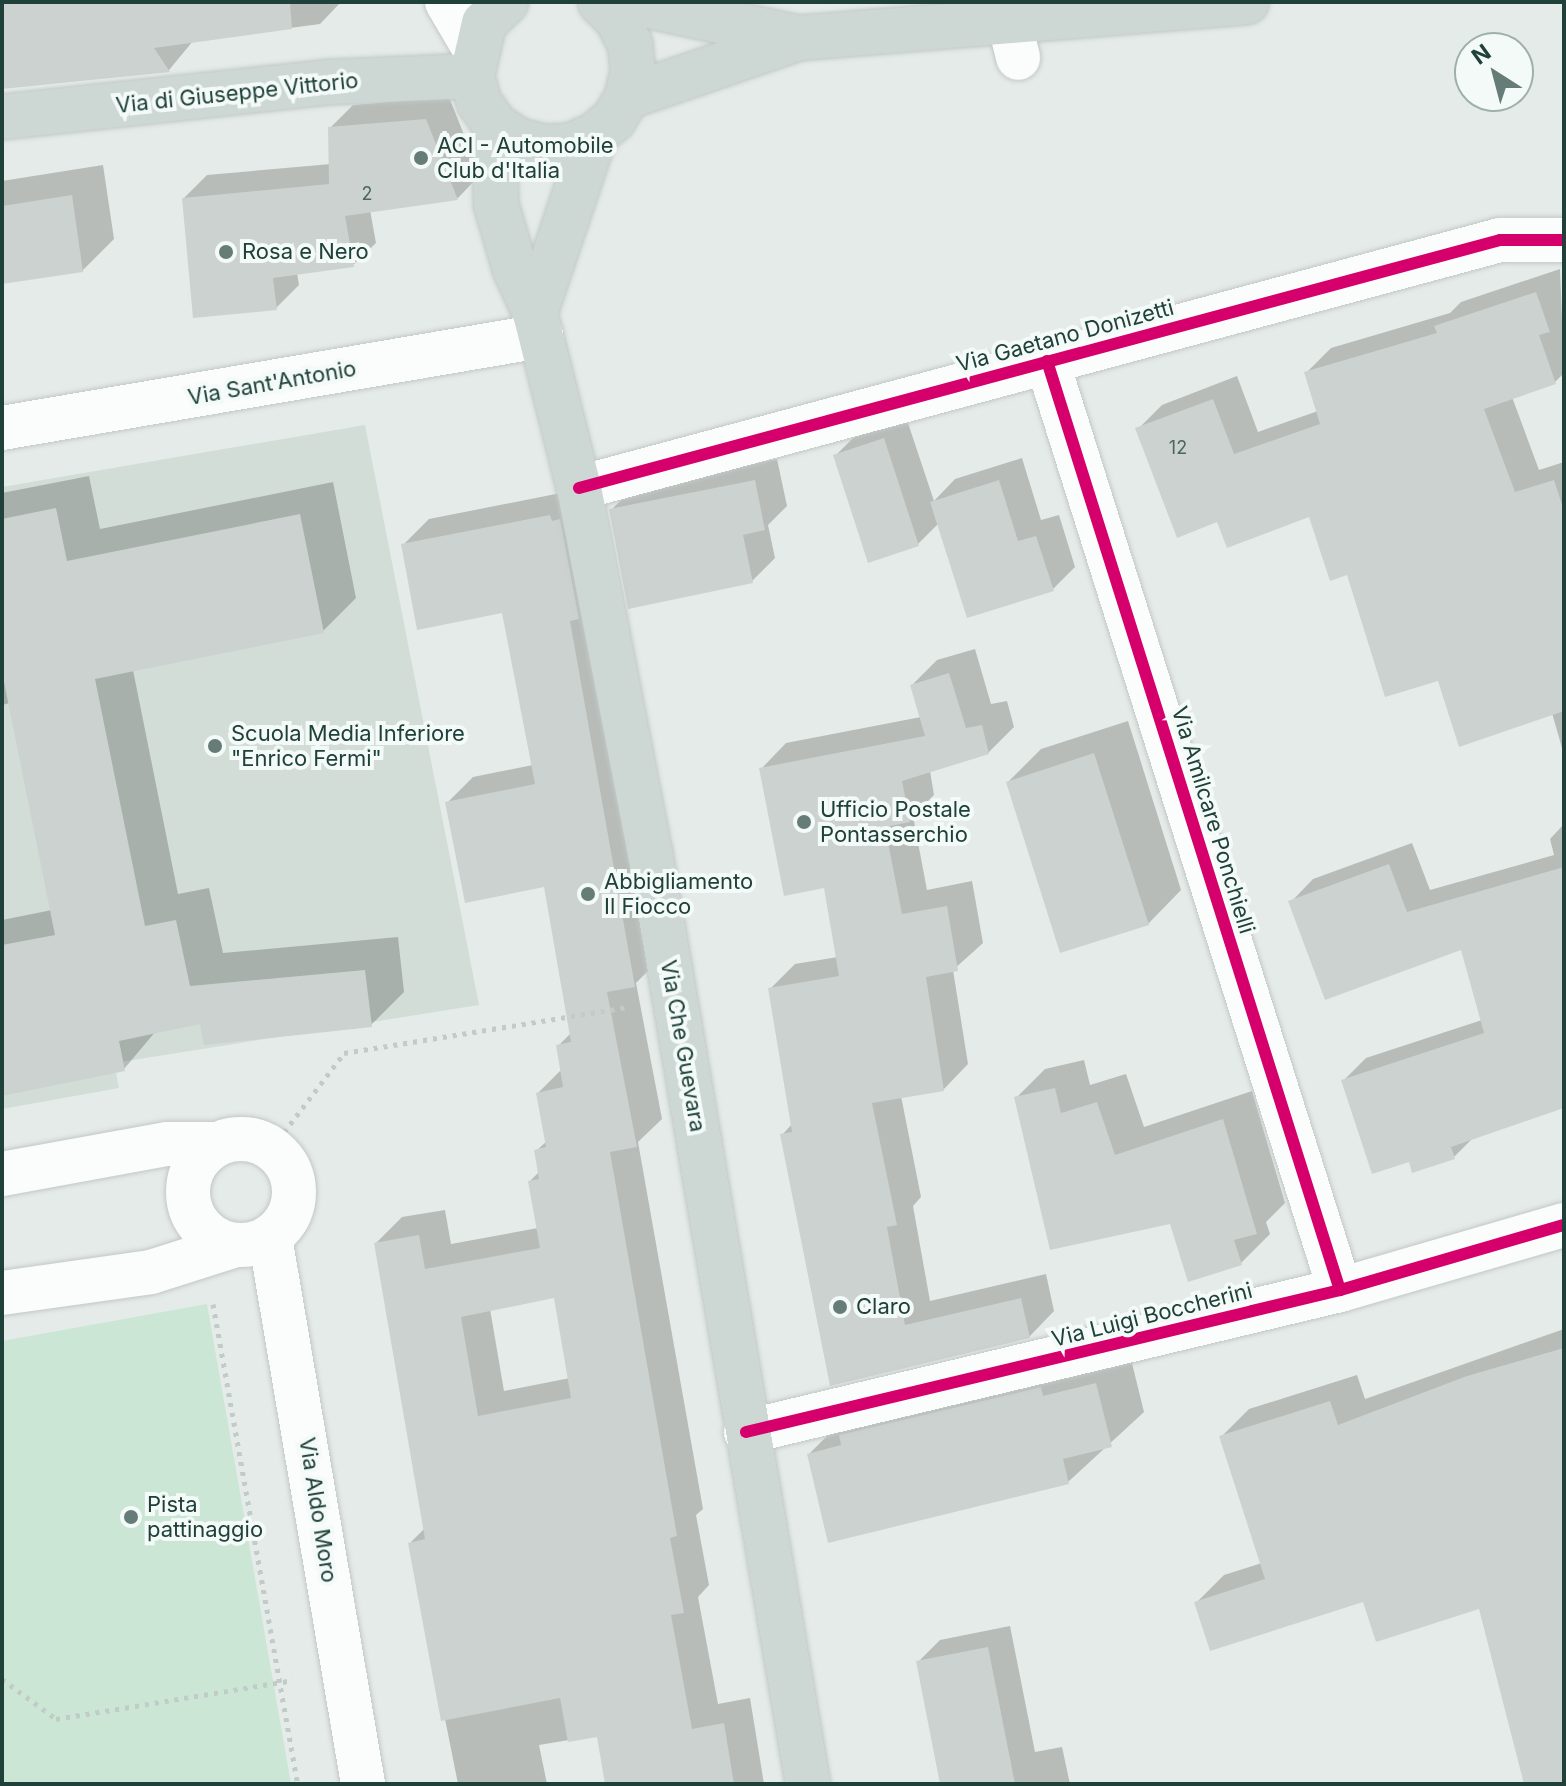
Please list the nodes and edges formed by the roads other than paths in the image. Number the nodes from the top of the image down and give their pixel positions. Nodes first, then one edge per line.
1 (447, 2) edge
2 (506, 2) edge
3 (600, 2) edge
4 (631, 2) edge
5 (1247, 2) edge
6 (799, 38) junction
7 (473, 62) junction
8 (627, 97) junction
9 (2, 117) edge
10 (495, 125) junction
11 (595, 135) junction
12 (1564, 240) edge
13 (538, 324) junction
14 (1047, 361) junction
15 (2, 428) edge
16 (579, 488) junction
17 (217, 1144) junction
18 (2, 1174) edge
19 (1564, 1225) edge
20 (237, 1246) junction
21 (1340, 1290) junction
22 (2, 1293) edge
23 (746, 1432) junction
24 (363, 1784) edge
25 (808, 1784) edge

1 - 7 street
2 - 7 main road
3 - 8 main road
4 - 6 main road
5 - 6 main road
6 - 8 main road
7 - 9 main road, Via di Giuseppe Vittorio
7 - 10 main road
8 - 11 main road
10 - 11 main road
10 - 13 main road, Via Che Guevara
11 - 13 main road
12 - 14 street, Via Gaetano Donizetti
13 - 15 street, Via Sant'Antonio
13 - 16 main road, Via Che Guevara
14 - 16 street, Via Gaetano Donizetti
14 - 21 street, Via Amilcare Ponchielli
16 - 23 main road, Via Che Guevara
17 - 18 street
17 - 20 street
17 - 20 street
19 - 21 street, Via Luigi Boccherini
20 - 22 street
20 - 24 street, Via Aldo Moro
21 - 23 street, Via Luigi Boccherini
23 - 25 main road, Via Che Guevara

